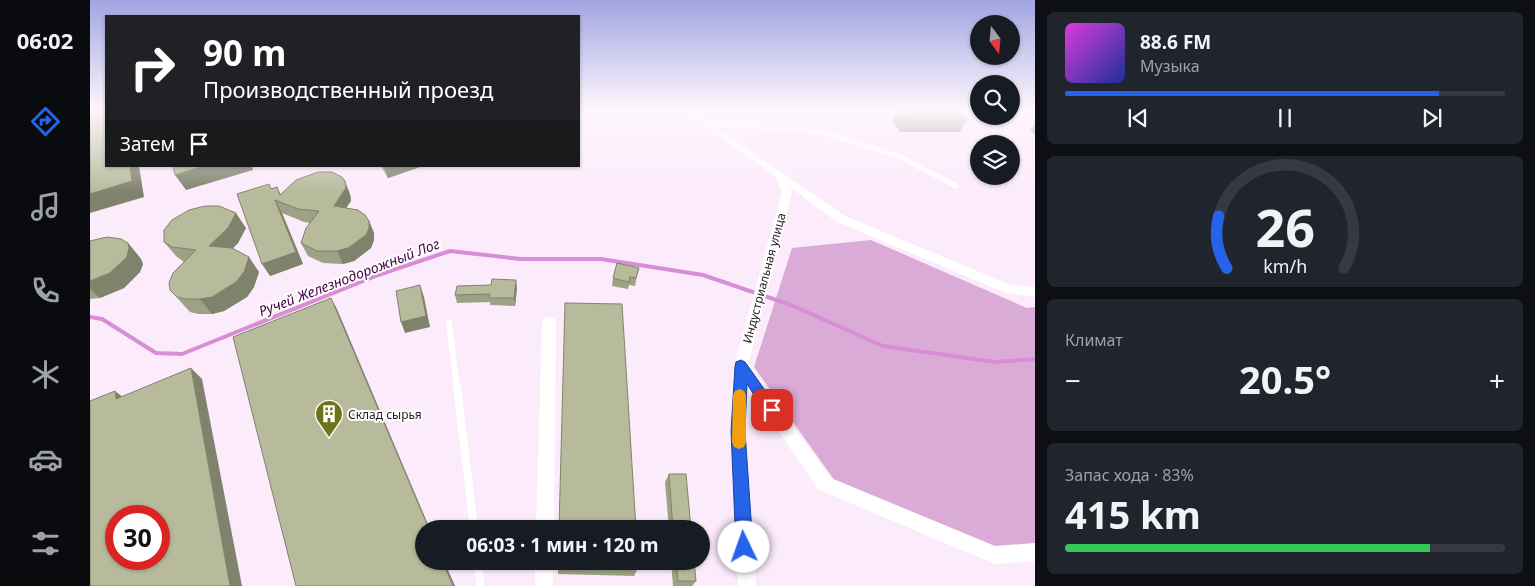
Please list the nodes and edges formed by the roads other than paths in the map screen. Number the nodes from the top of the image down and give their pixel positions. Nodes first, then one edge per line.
1 (727, 137) edge
2 (835, 137) edge
3 (780, 175) junction
4 (956, 186) dead end
5 (1035, 292) edge
6 (449, 322) dead end
7 (549, 322) dead end
8 (741, 366) junction
9 (473, 520) edge
10 (545, 520) edge
11 (1035, 552) edge
12 (479, 570) edge
13 (544, 570) edge
14 (481, 586) edge
15 (544, 586) edge
16 (747, 586) edge

1 - 3 street
2 - 4 lane
3 - 5 street
3 - 8 street, Индустриальная улица
6 - 9 lane
7 - 10 street
8 - 11 street
8 - 16 street, Индустриальная улица
12 - 14 lane
13 - 15 street

